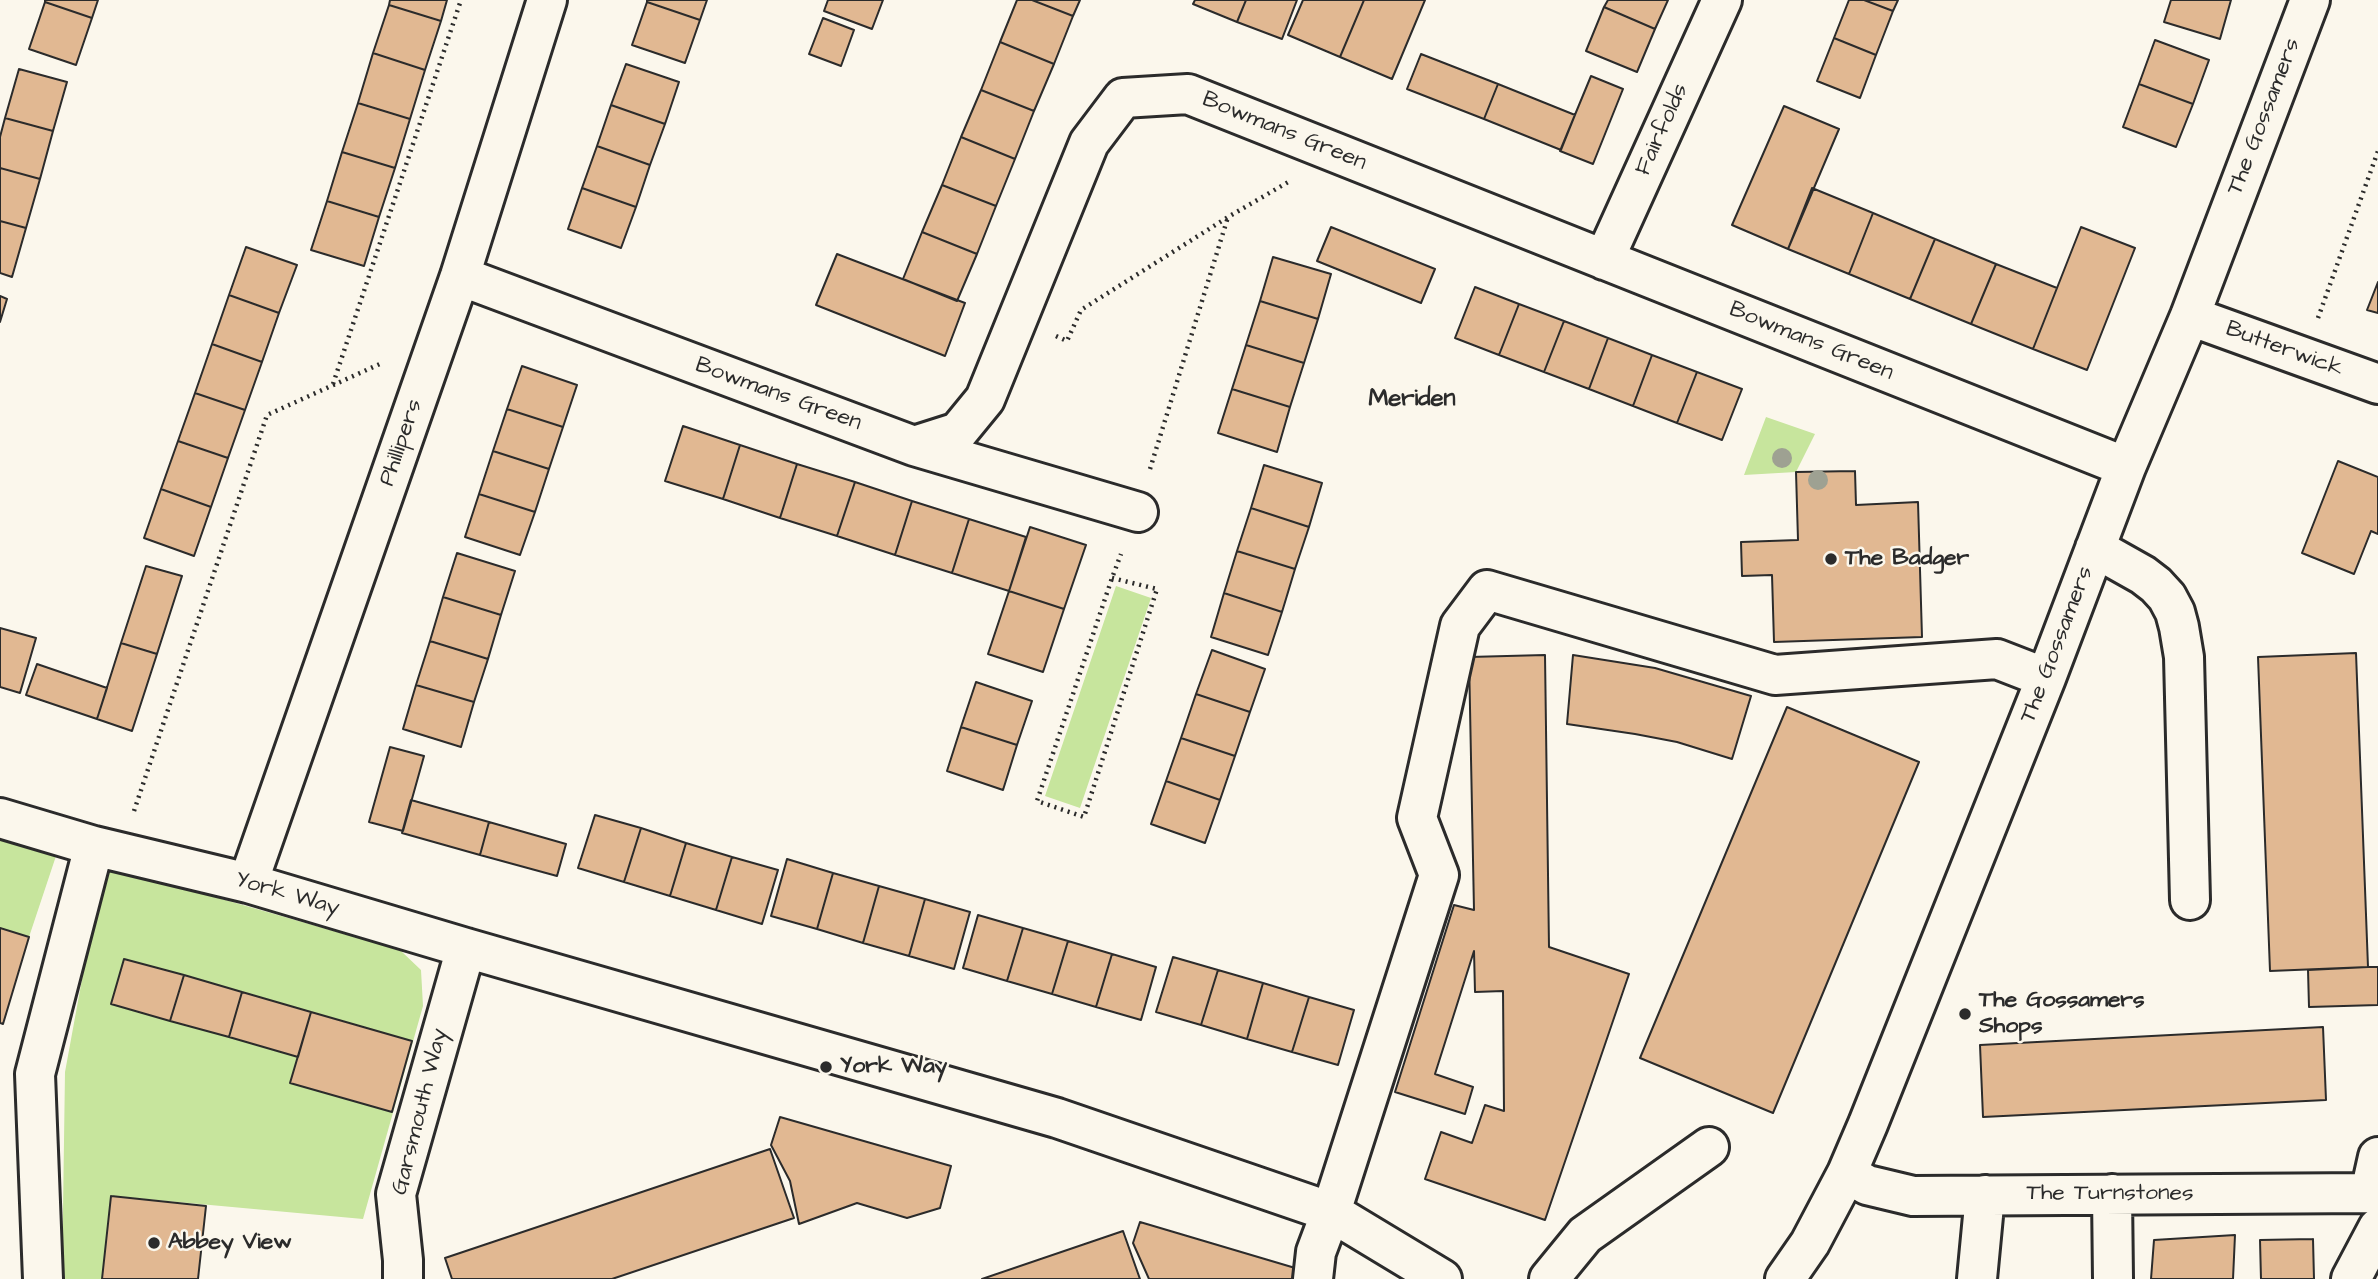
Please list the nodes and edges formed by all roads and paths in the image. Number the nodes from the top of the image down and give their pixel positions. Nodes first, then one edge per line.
1 (461, 0) edge
2 (547, 0) edge
3 (1722, 0) edge
4 (2310, 0) edge
5 (2378, 150) edge
6 (1338, 154) junction
7 (1228, 217) junction
8 (1604, 260) junction
9 (460, 276) junction
10 (2190, 316) junction
11 (1017, 318) junction
12 (2304, 358) junction
13 (428, 368) junction
14 (2378, 384) edge
15 (332, 385) junction
16 (914, 446) junction
17 (2126, 467) junction
18 (1138, 512) junction
19 (2095, 548) junction
20 (1112, 578) junction
21 (2046, 677) junction
22 (0, 818) edge
23 (107, 848) junction
24 (248, 883) junction
25 (2190, 900) dead end
26 (466, 948) junction
27 (1709, 1147) dead end
28 (1847, 1173) junction
29 (2376, 1193) edge
30 (2112, 1194) junction
31 (1985, 1195) junction
32 (1331, 1212) junction
33 (43, 1279) edge
34 (403, 1279) edge
35 (1313, 1279) edge
36 (1442, 1279) edge
37 (1549, 1279) edge
38 (1784, 1279) edge
39 (1977, 1279) edge
40 (2113, 1279) edge
41 (2351, 1279) edge

1 - 15 path
2 - 9 street, Phillipers
3 - 8 street, Fairfolds
4 - 10 street, The Gossamers
5 - 12 path
6 - 7 path
6 - 8 street, Bowmans Green
6 - 11 street, Bowmans Green
7 - 11 path
7 - 18 path
8 - 17 street, Bowmans Green
9 - 13 street, Phillipers
9 - 16 street, Bowmans Green
10 - 12 street, Butterwick
10 - 17 street, The Gossamers
11 - 16 street, Bowmans Green
12 - 14 street, Butterwick
13 - 15 path
13 - 24 street, Phillipers
15 - 23 path
16 - 18 street
17 - 19 street, The Gossamers
18 - 20 path
19 - 21 street, The Gossamers
19 - 25 street
20 - 20 path
21 - 28 street, The Gossamers
21 - 32 street
22 - 23 street, York Way
23 - 24 street, York Way
23 - 33 street
24 - 26 street, York Way
26 - 32 street, York Way
26 - 34 street, Garsmouth Way
27 - 37 street
28 - 31 street, The Turnstones
28 - 38 street, The Gossamers
29 - 30 street, The Turnstones
29 - 41 street
30 - 31 street, The Turnstones
30 - 40 street
31 - 39 street
32 - 35 street
32 - 36 street, York Way

